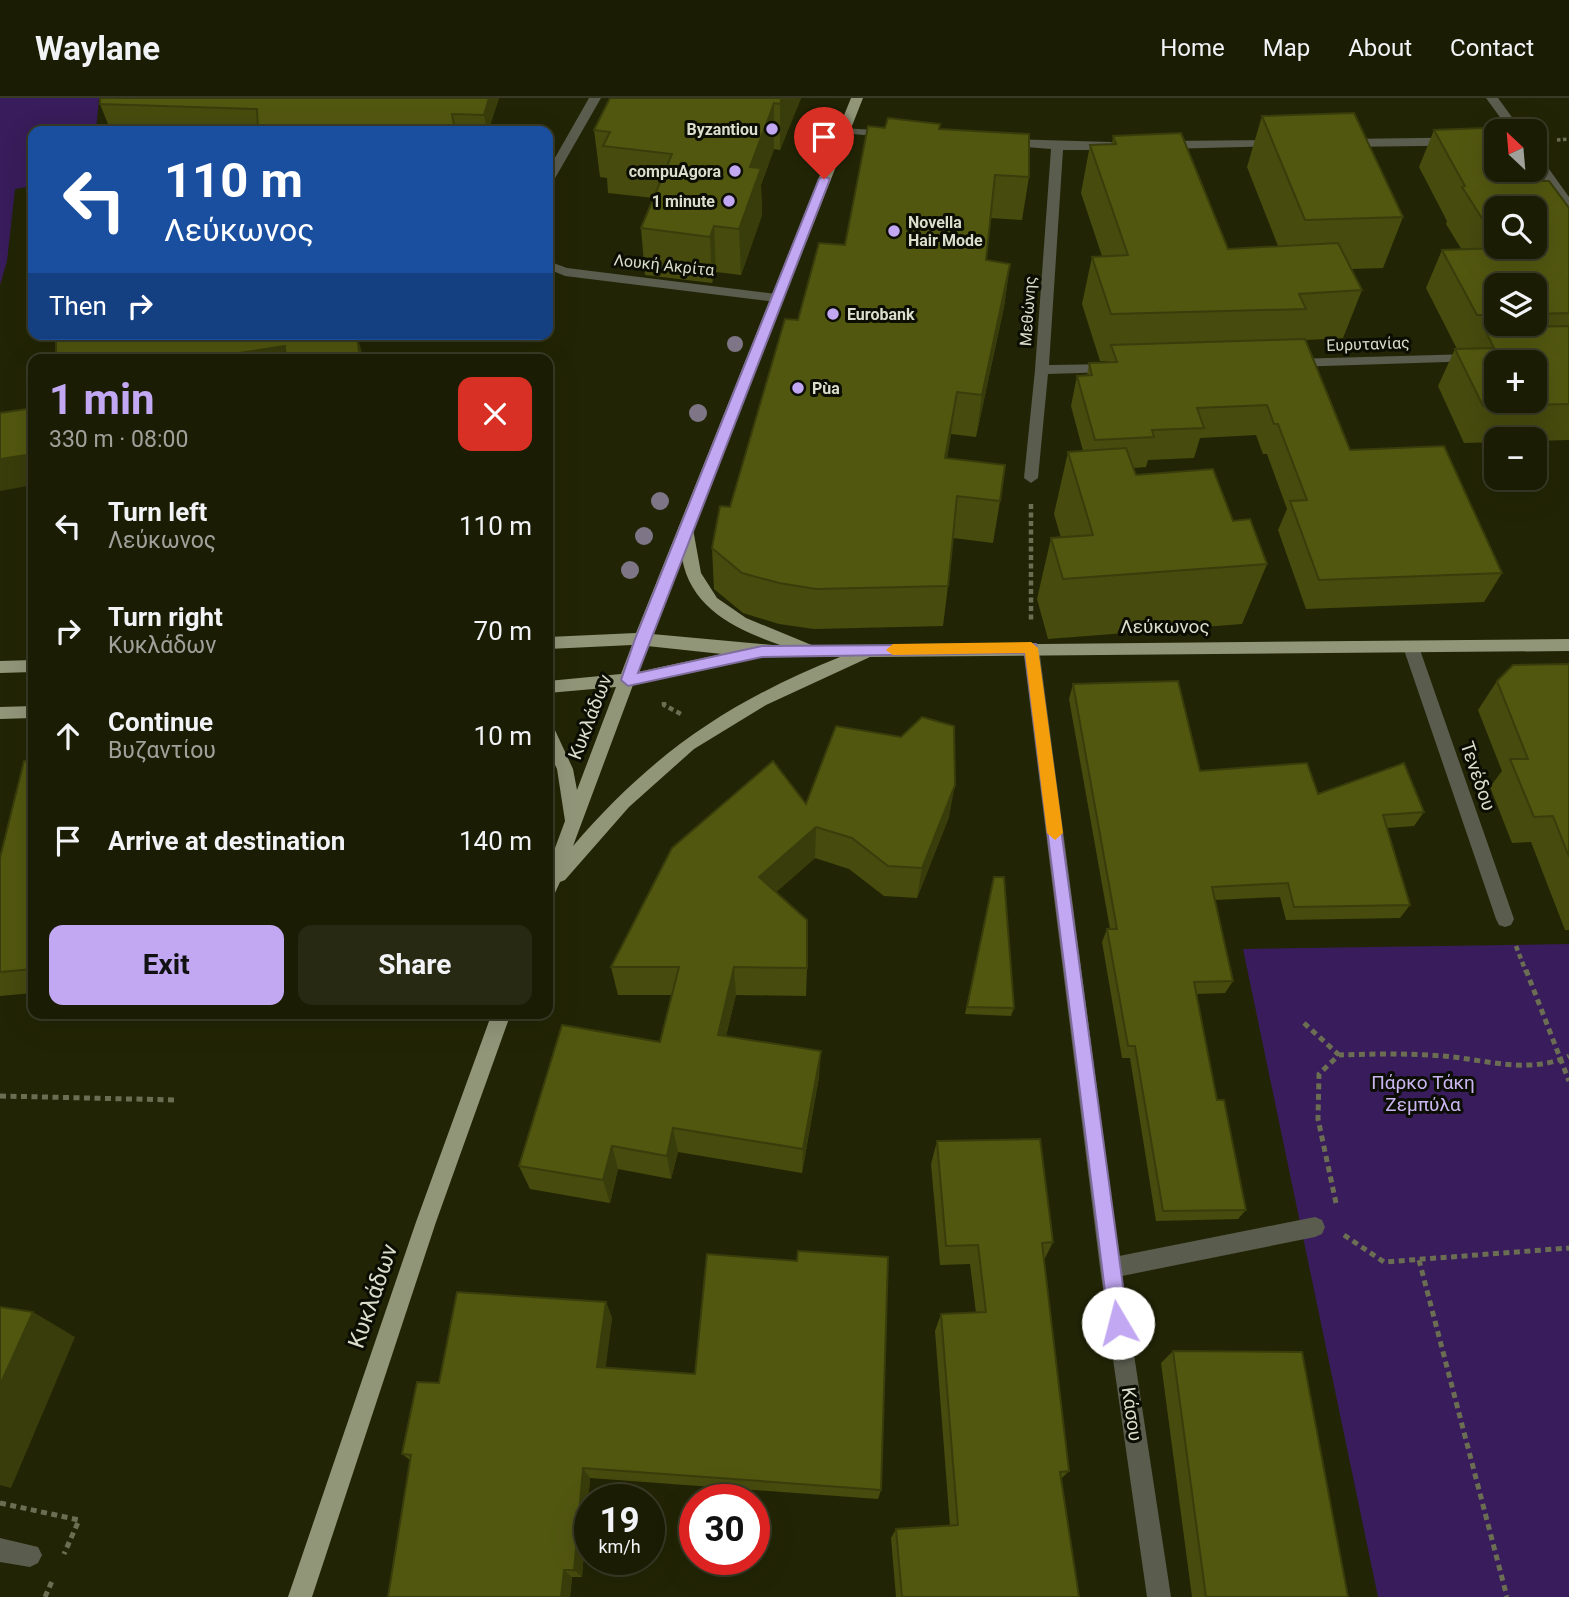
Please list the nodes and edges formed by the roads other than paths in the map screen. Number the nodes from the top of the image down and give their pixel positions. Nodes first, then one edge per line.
1 (595, 98) edge
2 (857, 98) edge
3 (1492, 98) edge
4 (1507, 119) edge
5 (844, 131) junction
6 (897, 135) edge
7 (1484, 141) edge
8 (990, 142) edge
9 (1331, 143) edge
10 (1290, 144) edge
11 (1153, 145) edge
12 (1057, 146) junction
13 (1125, 146) edge
14 (553, 171) edge
15 (1547, 175) edge
16 (1569, 206) edge
17 (553, 267) edge
18 (777, 298) junction
19 (1484, 358) edge
20 (1278, 363) edge
21 (1125, 368) edge
22 (1042, 370) junction
23 (1031, 478) road end
24 (686, 527) junction
25 (642, 639) junction
26 (553, 643) edge
27 (1569, 645) edge
28 (1410, 647) junction
29 (1031, 648) junction
30 (876, 650) junction
31 (817, 651) junction
32 (762, 652) junction
33 (28, 666) edge
34 (0, 667) edge
35 (628, 680) junction
36 (553, 687) edge
37 (28, 712) edge
38 (0, 713) edge
39 (553, 743) edge
40 (573, 823) junction
41 (553, 875) edge
42 (553, 882) edge
43 (1506, 919) road end
44 (500, 1019) edge
45 (1315, 1227) road end
46 (1110, 1268) junction
47 (0, 1550) edge
48 (30, 1555) dead end
49 (300, 1597) edge
50 (1158, 1597) edge

1 - 14 street
2 - 5 main road, Κυκλάδων
3 - 4 street
5 - 6 street
5 - 18 main road, Κυκλάδων
7 - 9 street
8 - 12 street
10 - 11 street
12 - 13 street
12 - 22 street, Μεθώνης
15 - 16 street
17 - 18 street, Λουκή Ακρίτα
18 - 24 main road, Κυκλάδων
19 - 20 street, Ευρυτανίας
21 - 22 street
22 - 23 street, Μεθώνης
24 - 25 main road, Κυκλάδων
24 - 31 main road
25 - 26 main road, Λεύκωνος
25 - 32 main road, Λεύκωνος
25 - 35 main road, Κυκλάδων
27 - 28 main road, Λεύκωνος
28 - 29 main road, Λεύκωνος
28 - 43 street, Τενέδου
29 - 30 main road, Λεύκωνος
29 - 46 street, Κάσου
30 - 31 main road, Λεύκωνος
30 - 42 main road
31 - 32 main road, Λεύκωνος
32 - 35 main road, Λεύκωνος
33 - 34 main road
35 - 36 main road, Λεύκωνος
35 - 40 main road, Κυκλάδων
37 - 38 main road
39 - 40 main road
40 - 41 main road, Κυκλάδων
44 - 49 main road, Κυκλάδων
45 - 46 street
46 - 50 street, Κάσου
47 - 48 street

